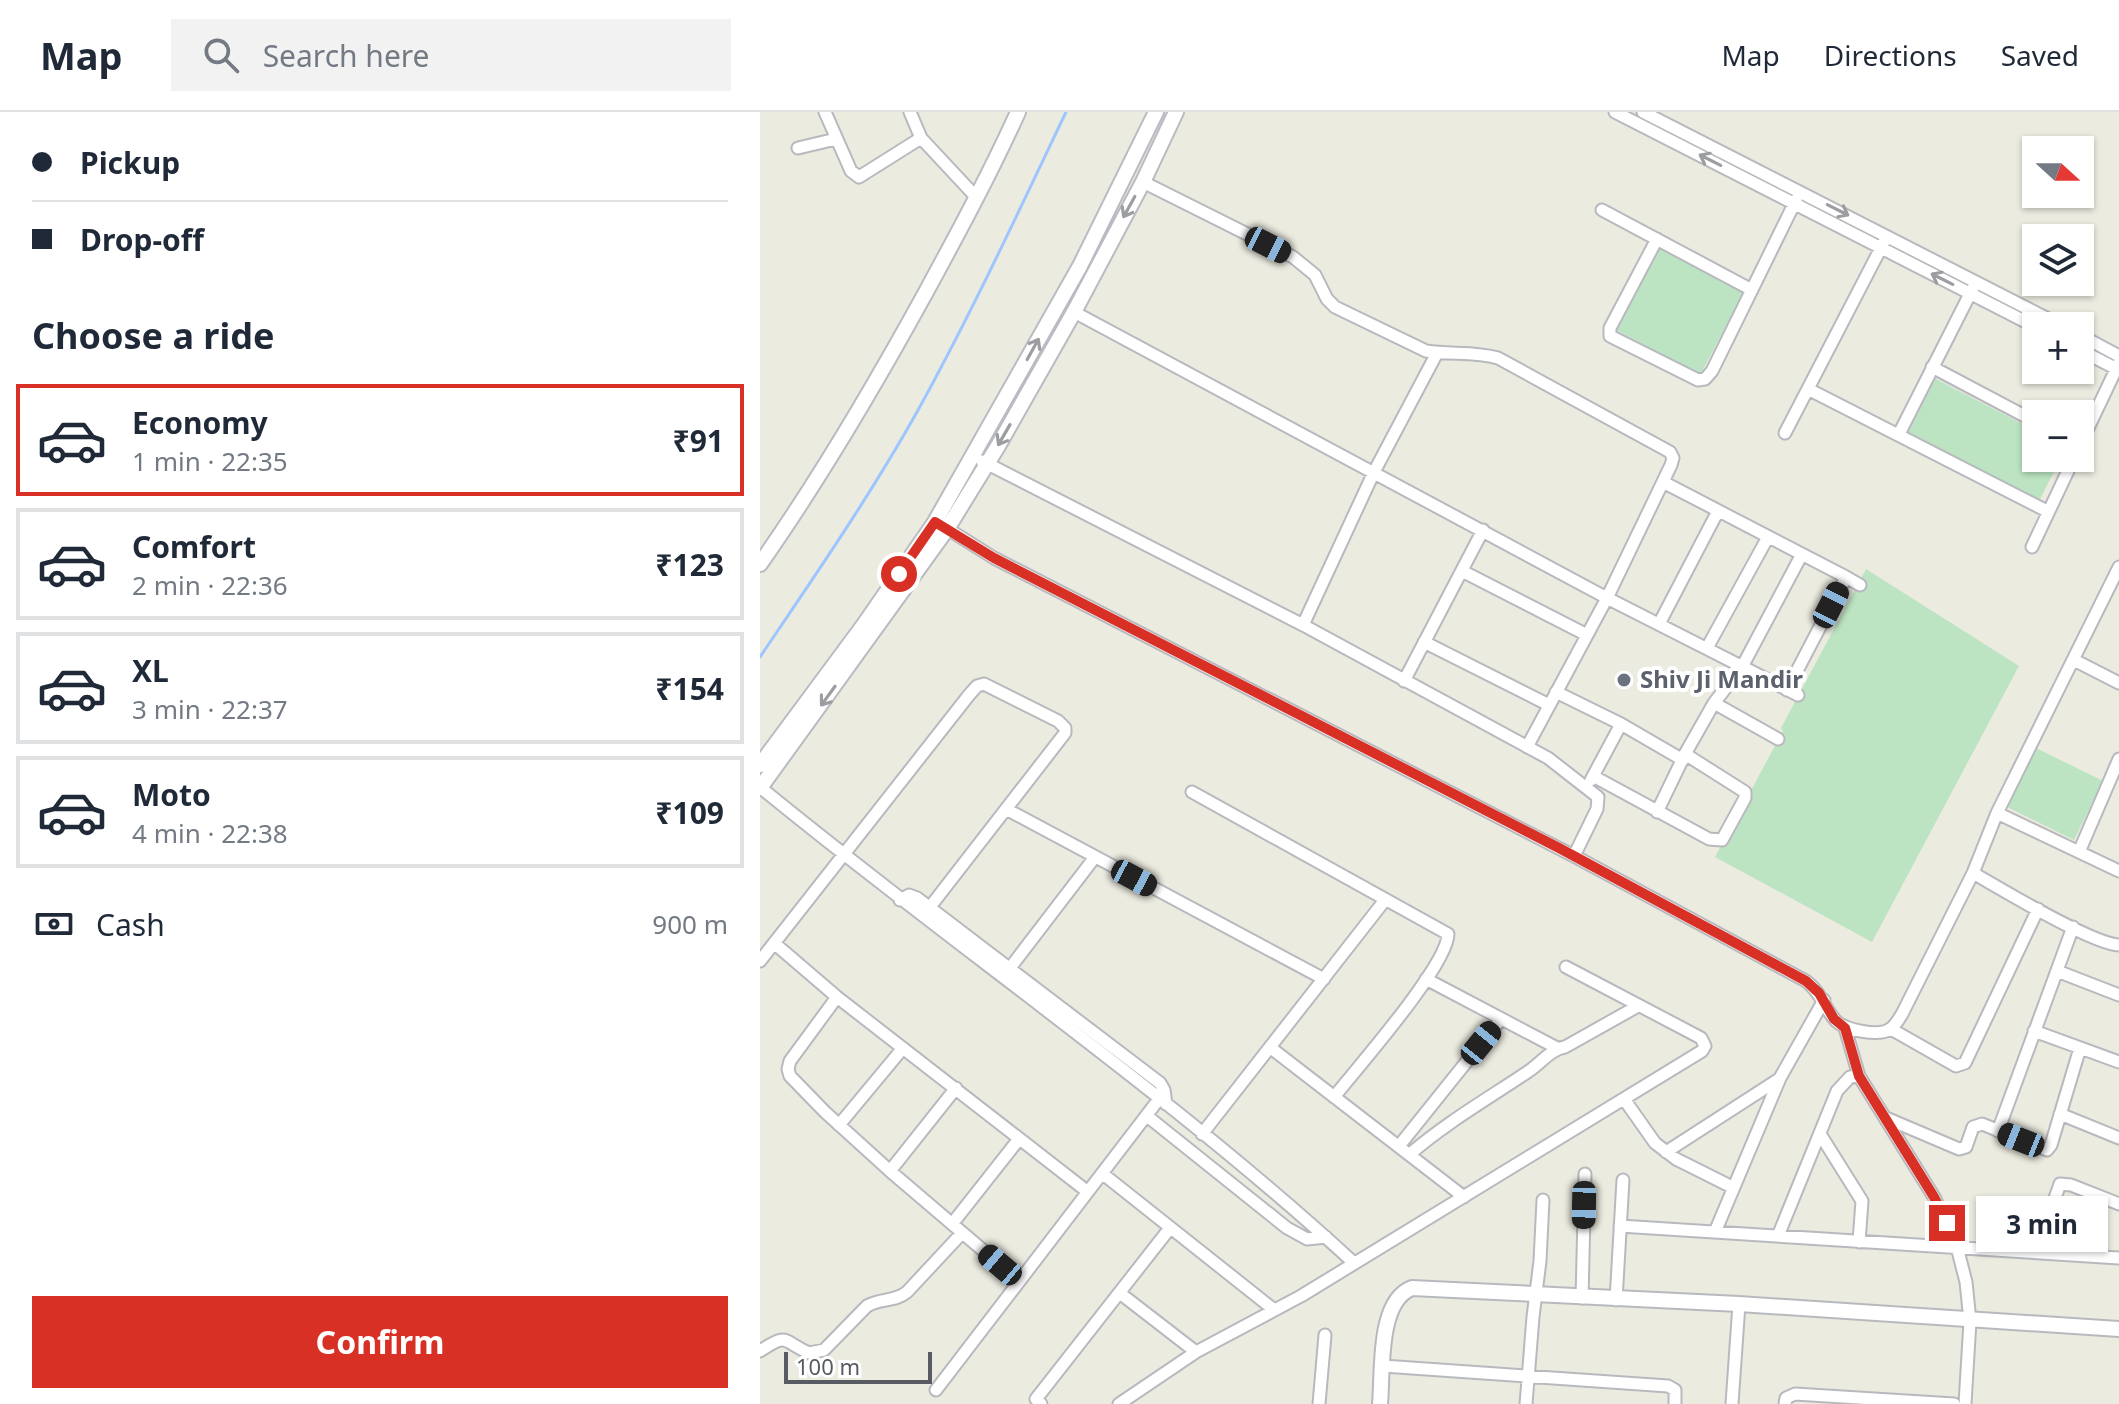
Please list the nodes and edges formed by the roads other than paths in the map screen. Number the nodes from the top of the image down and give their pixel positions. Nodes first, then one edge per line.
1 (825, 112) edge
2 (910, 112) edge
3 (1018, 112) edge
4 (1156, 112) edge
5 (1176, 112) edge
6 (1615, 112) edge
7 (1643, 112) edge
8 (921, 138) junction
9 (836, 139) junction
10 (798, 148) dead end
11 (1143, 182) junction
12 (1801, 191) junction
13 (977, 198) junction
14 (1794, 204) junction
15 (1602, 210) dead end
16 (1887, 236) junction
17 (1657, 239) junction
18 (1881, 248) junction
19 (1976, 281) junction
20 (1752, 290) junction
21 (1970, 293) junction
22 (1074, 312) junction
23 (2035, 312) edge
24 (2022, 320) edge
25 (2094, 343) edge
26 (1437, 353) junction
27 (2094, 356) edge
28 (2119, 356) edge
29 (1932, 367) junction
30 (2118, 367) edge
31 (1808, 389) junction
32 (2022, 415) edge
33 (2094, 416) edge
34 (1785, 433) dead end
35 (1899, 434) junction
36 (973, 455) junction
37 (987, 464) junction
38 (1374, 472) junction
39 (2067, 472) edge
40 (1663, 482) junction
41 (1718, 511) junction
42 (2047, 511) junction
43 (941, 525) junction
44 (1483, 530) junction
45 (1768, 537) junction
46 (2032, 547) dead end
47 (1802, 554) junction
48 (760, 564) edge
49 (2119, 567) edge
50 (1462, 571) junction
51 (1846, 577) junction
52 (1860, 585) dead end
53 (2115, 586) edge
54 (1607, 598) junction
55 (1659, 624) junction
56 (1303, 625) junction
57 (1585, 634) junction
58 (1424, 642) junction
59 (1707, 648) junction
60 (2074, 660) junction
61 (1742, 667) junction
62 (1404, 681) junction
63 (2119, 683) edge
64 (1556, 692) junction
65 (1714, 703) junction
66 (1549, 705) junction
67 (1621, 724) junction
68 (1778, 739) dead end
69 (1527, 747) junction
70 (1684, 757) junction
71 (2119, 759) edge
72 (760, 765) edge
73 (1590, 781) junction
74 (760, 788) edge
75 (1192, 792) dead end
76 (1006, 809) junction
77 (1657, 812) junction
78 (1997, 813) junction
79 (2079, 852) junction
80 (842, 855) junction
81 (1574, 856) junction
82 (1095, 857) junction
83 (2119, 871) edge
84 (1973, 873) junction
85 (900, 900) junction
86 (1385, 900) junction
87 (930, 907) junction
88 (2038, 909) junction
89 (2073, 927) junction
90 (774, 943) junction
91 (2119, 945) edge
92 (760, 961) edge
93 (1566, 967) dead end
94 (1010, 968) junction
95 (2057, 971) junction
96 (1324, 979) junction
97 (1426, 979) junction
98 (2119, 995) edge
99 (837, 997) junction
100 (1824, 1000) junction
101 (1638, 1006) junction
102 (1500, 1020) junction
103 (1845, 1028) junction
104 (1891, 1029) junction
105 (2034, 1031) junction
106 (903, 1048) junction
107 (1271, 1048) junction
108 (1557, 1048) junction
109 (2080, 1048) junction
110 (2119, 1062) edge
111 (1859, 1076) junction
112 (1780, 1078) junction
113 (956, 1088) junction
114 (1334, 1097) junction
115 (1624, 1099) junction
116 (1163, 1102) junction
117 (2060, 1114) junction
118 (1147, 1116) junction
119 (1885, 1118) junction
120 (839, 1125) junction
121 (1998, 1131) junction
122 (1202, 1134) junction
123 (1820, 1134) junction
124 (2119, 1138) edge
125 (1019, 1139) junction
126 (1399, 1146) junction
127 (1666, 1152) junction
128 (1410, 1154) junction
129 (890, 1171) junction
130 (1103, 1174) junction
131 (1585, 1174) dead end
132 (1623, 1180) dead end
133 (1732, 1187) junction
134 (1088, 1192) junction
135 (1464, 1197) junction
136 (1543, 1200) dead end
137 (2119, 1204) edge
138 (952, 1224) junction
139 (1620, 1226) junction
140 (1170, 1228) junction
141 (1715, 1232) junction
142 (962, 1233) junction
143 (1778, 1236) junction
144 (1326, 1237) junction
145 (1859, 1242) junction
146 (1957, 1247) junction
147 (2036, 1251) junction
148 (2119, 1258) edge
149 (1354, 1263) junction
150 (1019, 1281) junction
151 (1121, 1294) junction
152 (1536, 1296) junction
153 (1582, 1298) junction
154 (1616, 1300) junction
155 (1739, 1304) junction
156 (1273, 1309) junction
157 (1970, 1321) junction
158 (2119, 1329) edge
159 (1325, 1335) dead end
160 (760, 1351) edge
161 (1196, 1352) junction
162 (1383, 1366) junction
163 (1527, 1378) junction
164 (936, 1390) dead end
165 (1041, 1404) edge
166 (1119, 1404) edge
167 (1319, 1404) edge
168 (1380, 1404) edge
169 (1526, 1404) edge
170 (1675, 1404) edge
171 (1732, 1404) edge
172 (1785, 1404) edge
173 (1954, 1404) edge
174 (1965, 1404) edge

1 - 9 street
2 - 8 street
3 - 13 main road
36 -> 4 main road
5 - 11 main road
14 -> 6 street
7 - 12 street
8 - 9 street
8 - 13 street
9 - 10 street
11 -> 22 main road
11 - 26 street
12 - 14 street
12 -> 16 street
13 - 48 main road
14 - 18 street
14 - 20 street
15 - 17 street
16 - 18 street
16 - 19 street
17 - 20 street
17 - 20 street
21 -> 18 street
18 - 31 street
19 - 21 street
19 - 23 street
21 - 24 street
21 - 29 street
22 -> 37 main road
22 - 38 street
25 - 28 street
26 - 38 street
26 - 40 street
27 - 30 street
29 - 32 street
29 - 35 street
30 - 33 street
31 - 34 street
31 - 35 street
35 - 42 street
36 - 37 street
36 - 43 main road
37 - 43 main road
37 - 56 street
38 - 44 street
38 - 56 street
39 - 42 street
40 - 41 street
40 - 54 street
41 - 45 street
41 - 55 street
42 - 46 street
43 - 72 main road
43 -> 74 main road
43 - 81 street
44 - 50 street
44 - 54 street
45 - 47 street
45 - 59 street
47 - 51 street
47 - 61 street
49 - 53 street
50 - 57 street
50 - 58 street
51 - 52 street
51 - 61 street
53 - 60 street
54 - 55 street
54 - 57 street
55 - 59 street
56 - 62 street
57 - 64 street
58 - 62 street
58 - 66 street
59 - 61 street
60 - 63 street
60 - 78 street
61 - 65 street
62 - 69 street
64 - 66 street
64 - 67 street
65 - 68 street
65 - 70 street
66 - 69 street
67 - 70 street
67 - 73 street
69 - 73 street
70 - 77 street
70 - 77 street
71 - 79 street
73 - 77 street
73 - 81 street
74 - 80 street
75 - 86 street
76 - 80 street
76 - 82 street
76 - 87 street
78 - 79 street
78 - 84 street
79 - 83 street
80 - 85 street
80 - 90 street
81 - 100 street
82 - 94 street
82 - 96 street
84 - 88 street
84 - 104 street
85 - 87 street
85 - 116 street
86 - 96 street
86 - 97 street
87 - 94 street
88 - 89 street
88 - 104 street
89 - 91 street
89 - 95 street
90 - 92 street
90 - 99 street
93 - 101 street
94 - 116 street
95 - 98 street
95 - 105 street
96 - 107 street
97 - 102 street
97 - 114 street
99 - 106 street
99 - 120 street
100 - 103 street
100 - 112 street
101 - 108 street
101 - 115 street
102 - 108 street
102 - 126 street
103 - 104 street
103 - 111 street
105 - 109 street
105 - 121 street
106 - 113 street
106 - 120 street
107 - 114 street
107 - 122 street
108 - 128 street
109 - 110 street
109 - 117 street
111 - 119 street
111 - 123 street
112 - 127 street
112 - 133 street
113 - 125 street
113 - 129 street
114 - 126 street
115 - 127 street
115 - 135 street
116 - 118 street
116 - 122 street
117 - 121 street
117 - 124 street
118 - 130 street
118 - 144 street
119 - 121 street
119 - 146 street
120 - 129 street
122 - 144 street
123 - 143 street
123 - 145 street
125 - 134 street
125 - 138 street
126 - 128 street
127 - 133 street
128 - 135 street
129 - 138 street
130 - 134 street
130 - 140 street
131 - 153 street
132 - 139 street
133 - 141 street
134 - 150 street
135 - 149 street
136 - 152 street
137 - 147 street
138 - 142 street
139 - 141 street
139 - 154 street
140 - 151 street
140 - 156 street
141 - 143 street
142 - 150 street
142 - 160 street
143 - 145 street
144 - 149 street
145 - 146 street
146 - 147 street
146 - 157 street
147 - 148 street
149 - 156 street
150 - 164 street
151 - 161 street
151 - 165 street
152 - 153 main road
152 - 162 main road
152 - 163 street
153 - 154 main road
154 - 155 main road
155 - 157 main road
155 - 171 street
156 - 161 street
157 - 158 main road
157 - 174 street
159 - 167 street
161 - 166 street
162 - 163 street
162 - 168 main road
163 - 169 street
163 - 170 street
172 - 173 street

